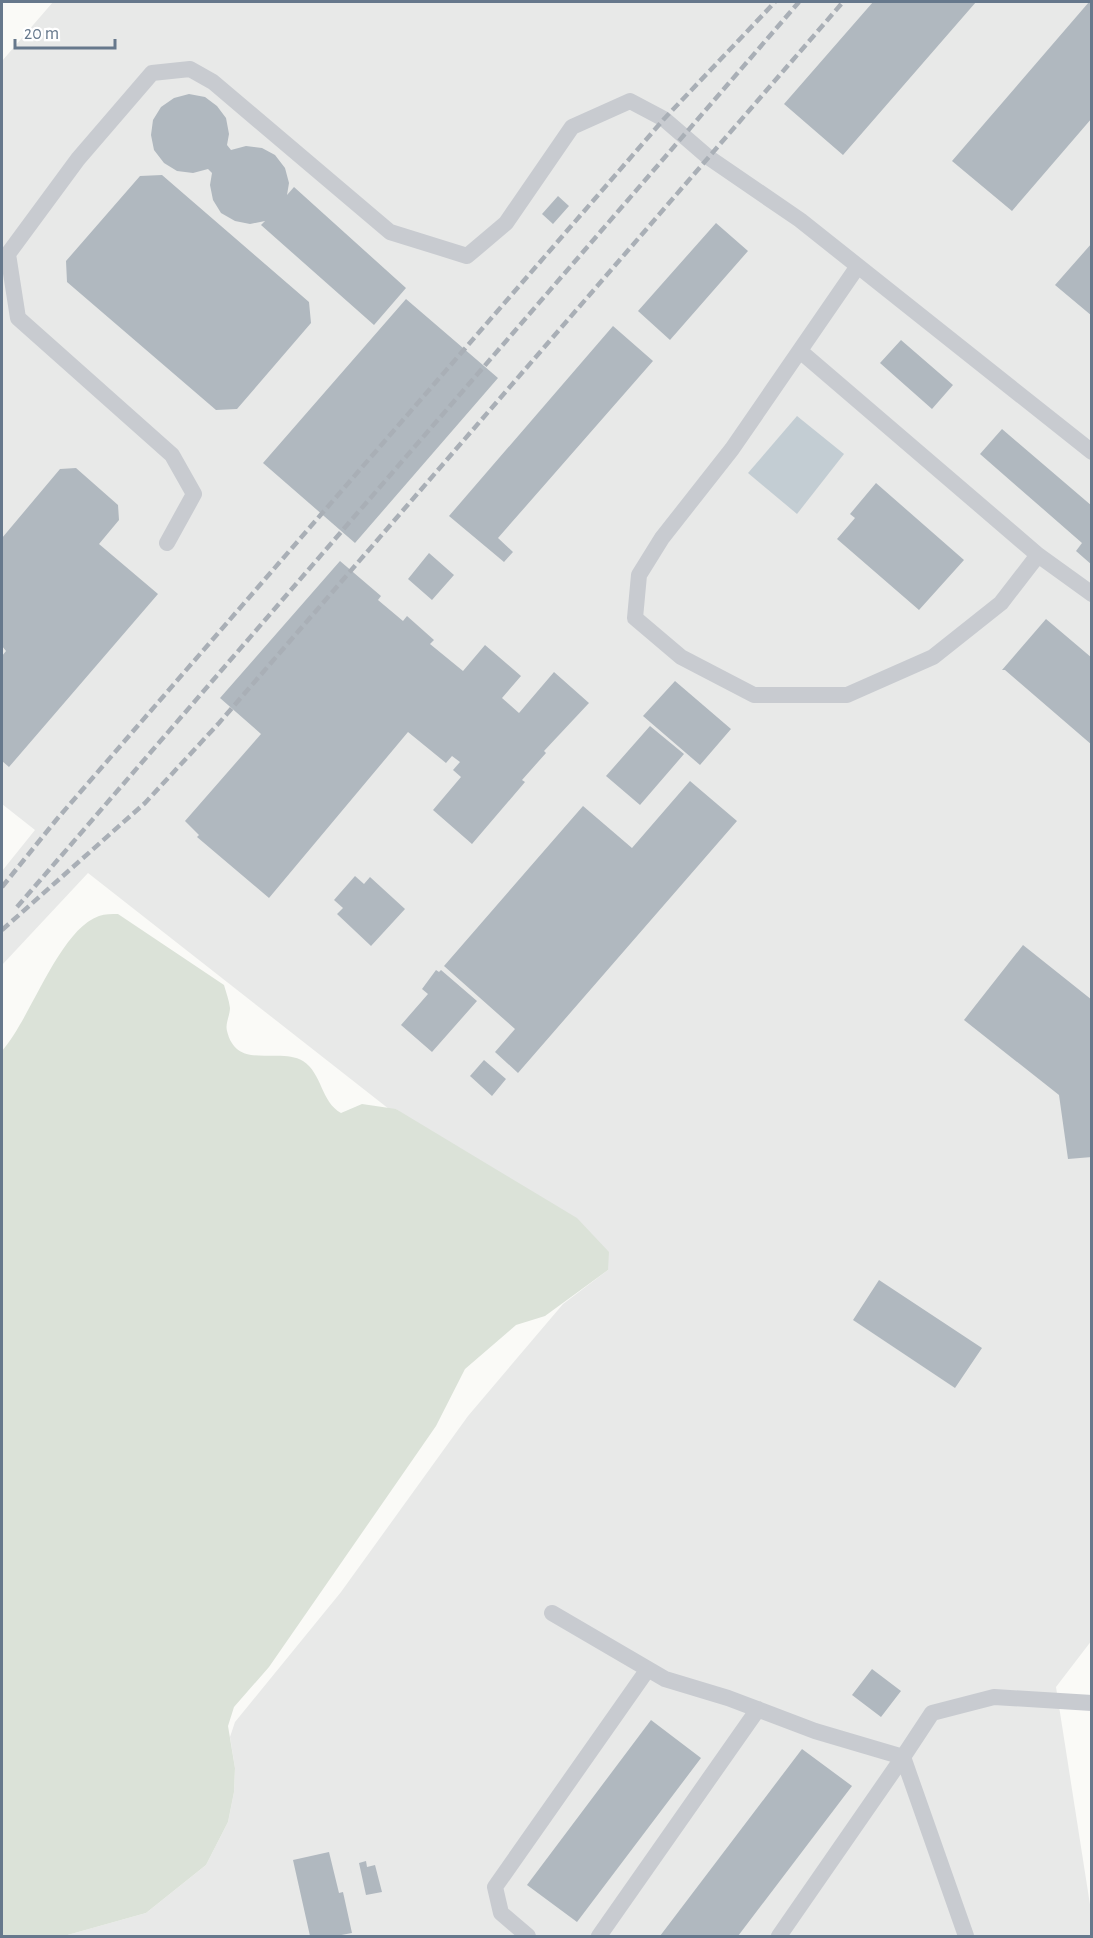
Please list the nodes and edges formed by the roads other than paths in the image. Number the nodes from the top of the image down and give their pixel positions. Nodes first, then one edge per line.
1 (858, 266) junction
2 (800, 351) junction
3 (1092, 452) edge
4 (167, 543) dead end
5 (1038, 555) junction
6 (1092, 594) edge
7 (552, 1613) dead end
8 (648, 1669) junction
9 (1092, 1703) edge
10 (758, 1709) junction
11 (903, 1757) junction
12 (528, 1936) edge
13 (599, 1936) edge
14 (779, 1936) edge
15 (966, 1936) edge

1 - 2 lane
1 - 3 lane
1 - 4 lane
2 - 5 lane
2 - 5 lane
5 - 6 lane
7 - 8 lane
8 - 10 lane
8 - 12 lane
9 - 11 lane
10 - 11 lane
10 - 13 lane
11 - 14 lane
11 - 15 lane

